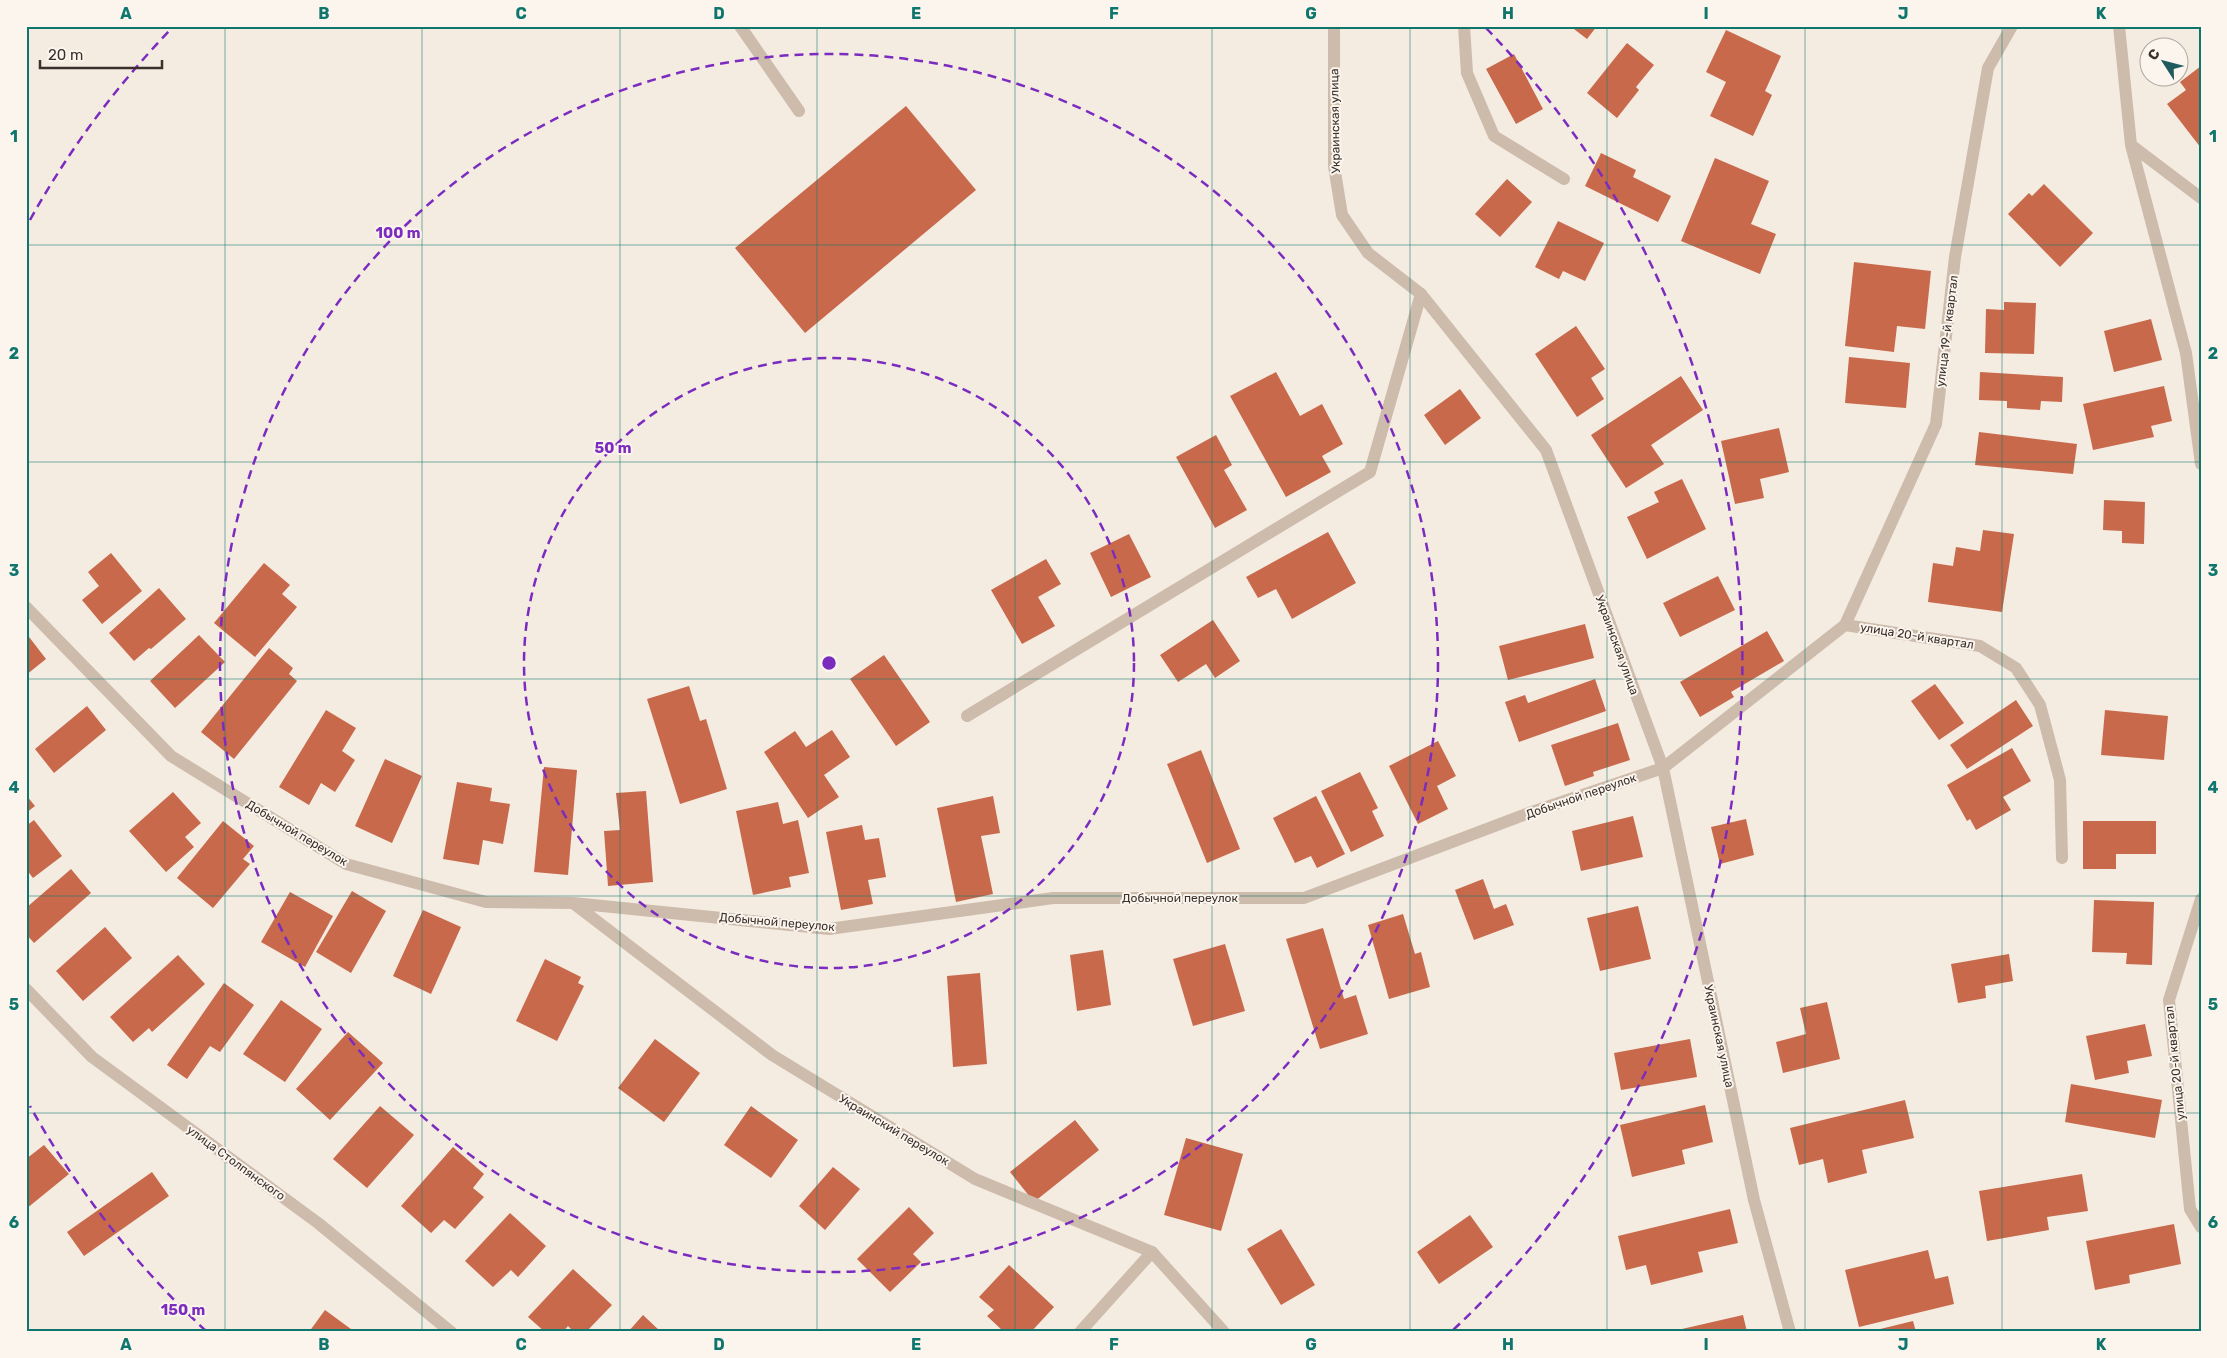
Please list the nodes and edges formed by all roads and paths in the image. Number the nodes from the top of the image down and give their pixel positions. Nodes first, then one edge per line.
1 (740, 26) edge
2 (1334, 26) edge
3 (1464, 26) edge
4 (2012, 26) edge
5 (2119, 26) edge
6 (799, 111) dead end
7 (2131, 145) junction
8 (1564, 179) dead end
9 (2201, 198) edge
10 (1421, 294) junction
11 (2201, 464) edge
12 (26, 607) edge
13 (1844, 625) junction
14 (968, 716) dead end
15 (1662, 768) junction
16 (2062, 858) dead end
17 (2201, 899) edge
18 (573, 903) junction
19 (26, 989) edge
20 (2201, 1227) edge
21 (1152, 1252) junction
22 (451, 1332) edge
23 (1080, 1332) edge
24 (1224, 1332) edge
25 (1790, 1332) edge

1 - 6 street
2 - 10 street, Украинская улица
3 - 8 street
4 - 13 street, улица 19-й квартал
5 - 7 street
7 - 9 street
7 - 11 street
10 - 14 street
10 - 15 street, Украинская улица
12 - 18 street, Добычной переулок
13 - 15 street, улица 20-й квартал
13 - 16 street, улица 20-й квартал
15 - 18 street, Добычной переулок
15 - 25 street, Украинская улица
17 - 20 street, улица 20-й квартал
18 - 21 street, Украинский переулок
19 - 22 street, улица Столпянского
21 - 23 street
21 - 24 street, Украинский переулок

